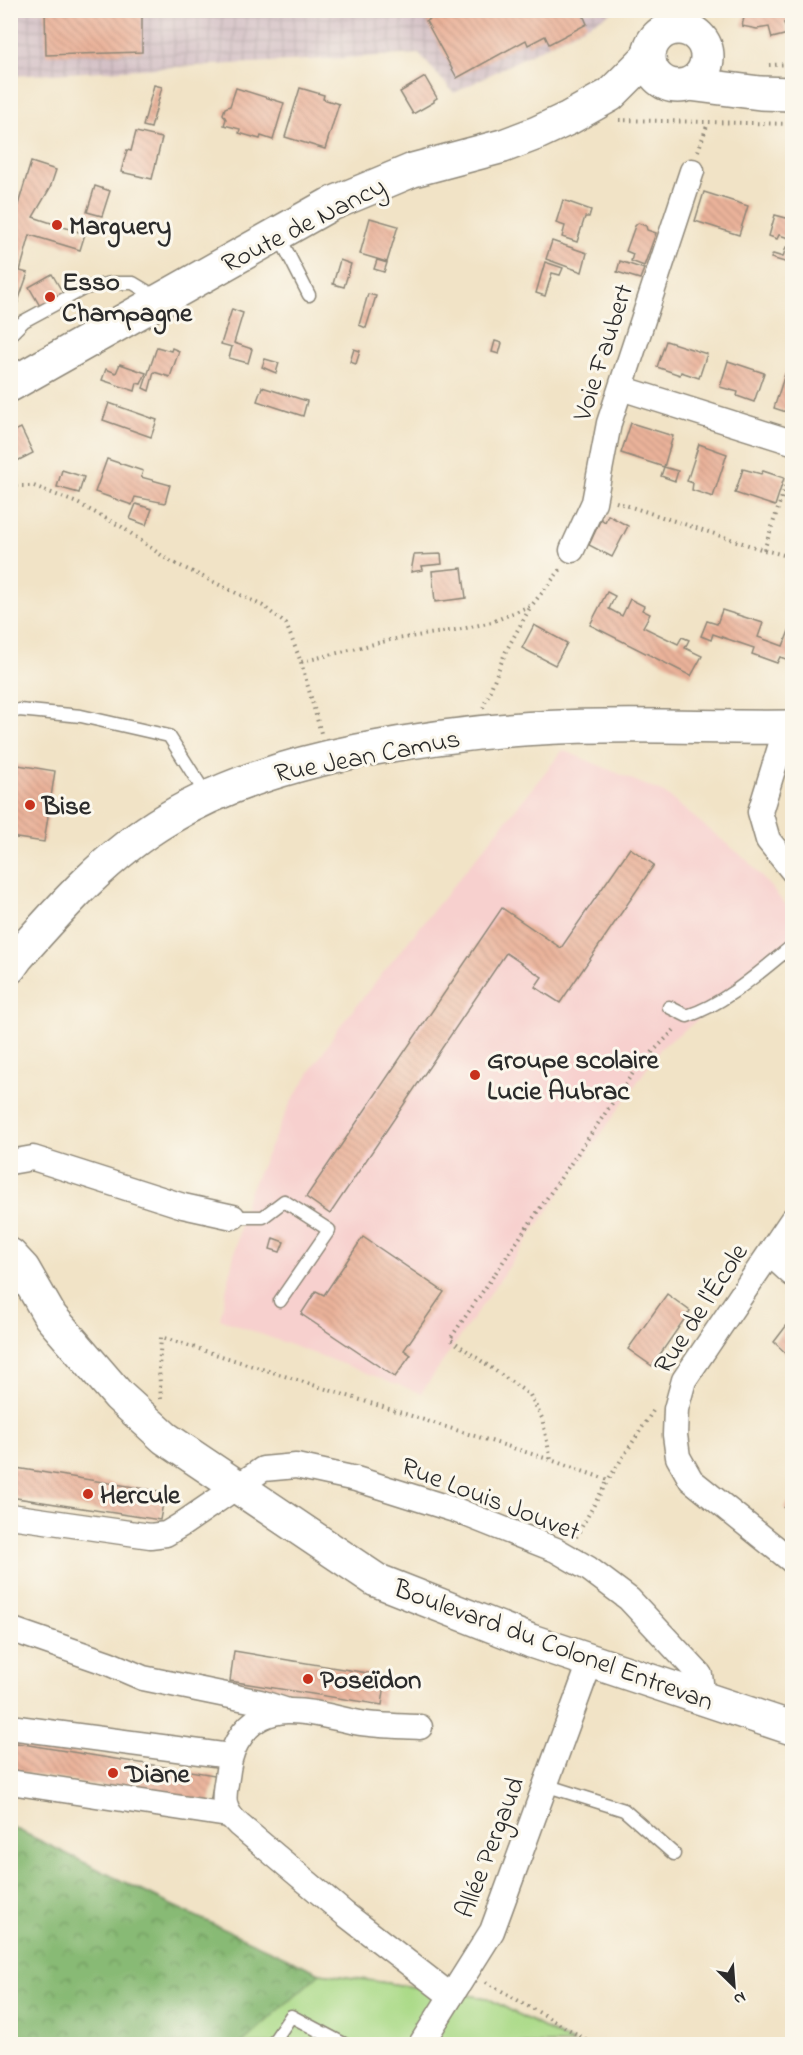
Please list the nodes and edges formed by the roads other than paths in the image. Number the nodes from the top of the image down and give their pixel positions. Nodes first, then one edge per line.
1 (685, 46) edge
2 (792, 93) edge
3 (692, 171) road end
4 (278, 233) junction
5 (309, 295) dead end
6 (161, 300) junction
7 (10, 336) edge
8 (10, 385) edge
9 (621, 388) junction
10 (792, 442) edge
11 (572, 550) road end
12 (10, 713) edge
13 (785, 728) edge
14 (207, 797) junction
15 (787, 865) edge
16 (792, 946) edge
17 (10, 967) edge
18 (669, 1007) dead end
19 (10, 1162) edge
20 (233, 1216) joint
21 (792, 1220) edge
22 (770, 1254) junction
23 (10, 1255) edge
24 (792, 1274) edge
25 (280, 1301) dead end
26 (238, 1487) junction
27 (10, 1516) edge
28 (792, 1561) edge
29 (10, 1629) edge
30 (591, 1660) junction
31 (703, 1698) junction
32 (285, 1710) junction
33 (10, 1727) edge
34 (420, 1727) dead end
35 (792, 1728) edge
36 (230, 1755) junction
37 (10, 1782) edge
38 (545, 1785) junction
39 (228, 1815) junction
40 (674, 1854) dead end
41 (452, 1996) junction
42 (272, 2044) edge
43 (344, 2044) edge
44 (421, 2044) edge

1 - 2 street
1 - 4 street, Route de Nancy
3 - 9 street, Voie Faubert
4 - 5 lane
4 - 6 street, Route de Nancy
6 - 7 lane
6 - 8 street, Route de Nancy
9 - 10 street
9 - 11 street, Voie Faubert
12 - 14 lane
13 - 14 street, Rue Jean Camus
13 - 15 street
14 - 17 street, Rue Jean Camus
16 - 18 lane
19 - 20 street
20 - 25 lane
21 - 22 street, Rue de l'École
22 - 24 street
22 - 28 street, Rue de l'École
23 - 26 street, Boulevard du Colonel Entrevan
26 - 27 street, Rue Louis Jouvet
26 - 30 street, Boulevard du Colonel Entrevan
26 - 31 street, Rue Louis Jouvet
29 - 32 street
30 - 31 street, Boulevard du Colonel Entrevan
30 - 38 street, Allée Pergaud
31 - 35 street, Boulevard du Colonel Entrevan
32 - 34 street
32 - 36 street
33 - 36 street
36 - 39 street
37 - 39 street
38 - 40 lane
38 - 41 street, Allée Pergaud
39 - 41 street
41 - 44 street, Allée Pergaud
42 - 43 lane

